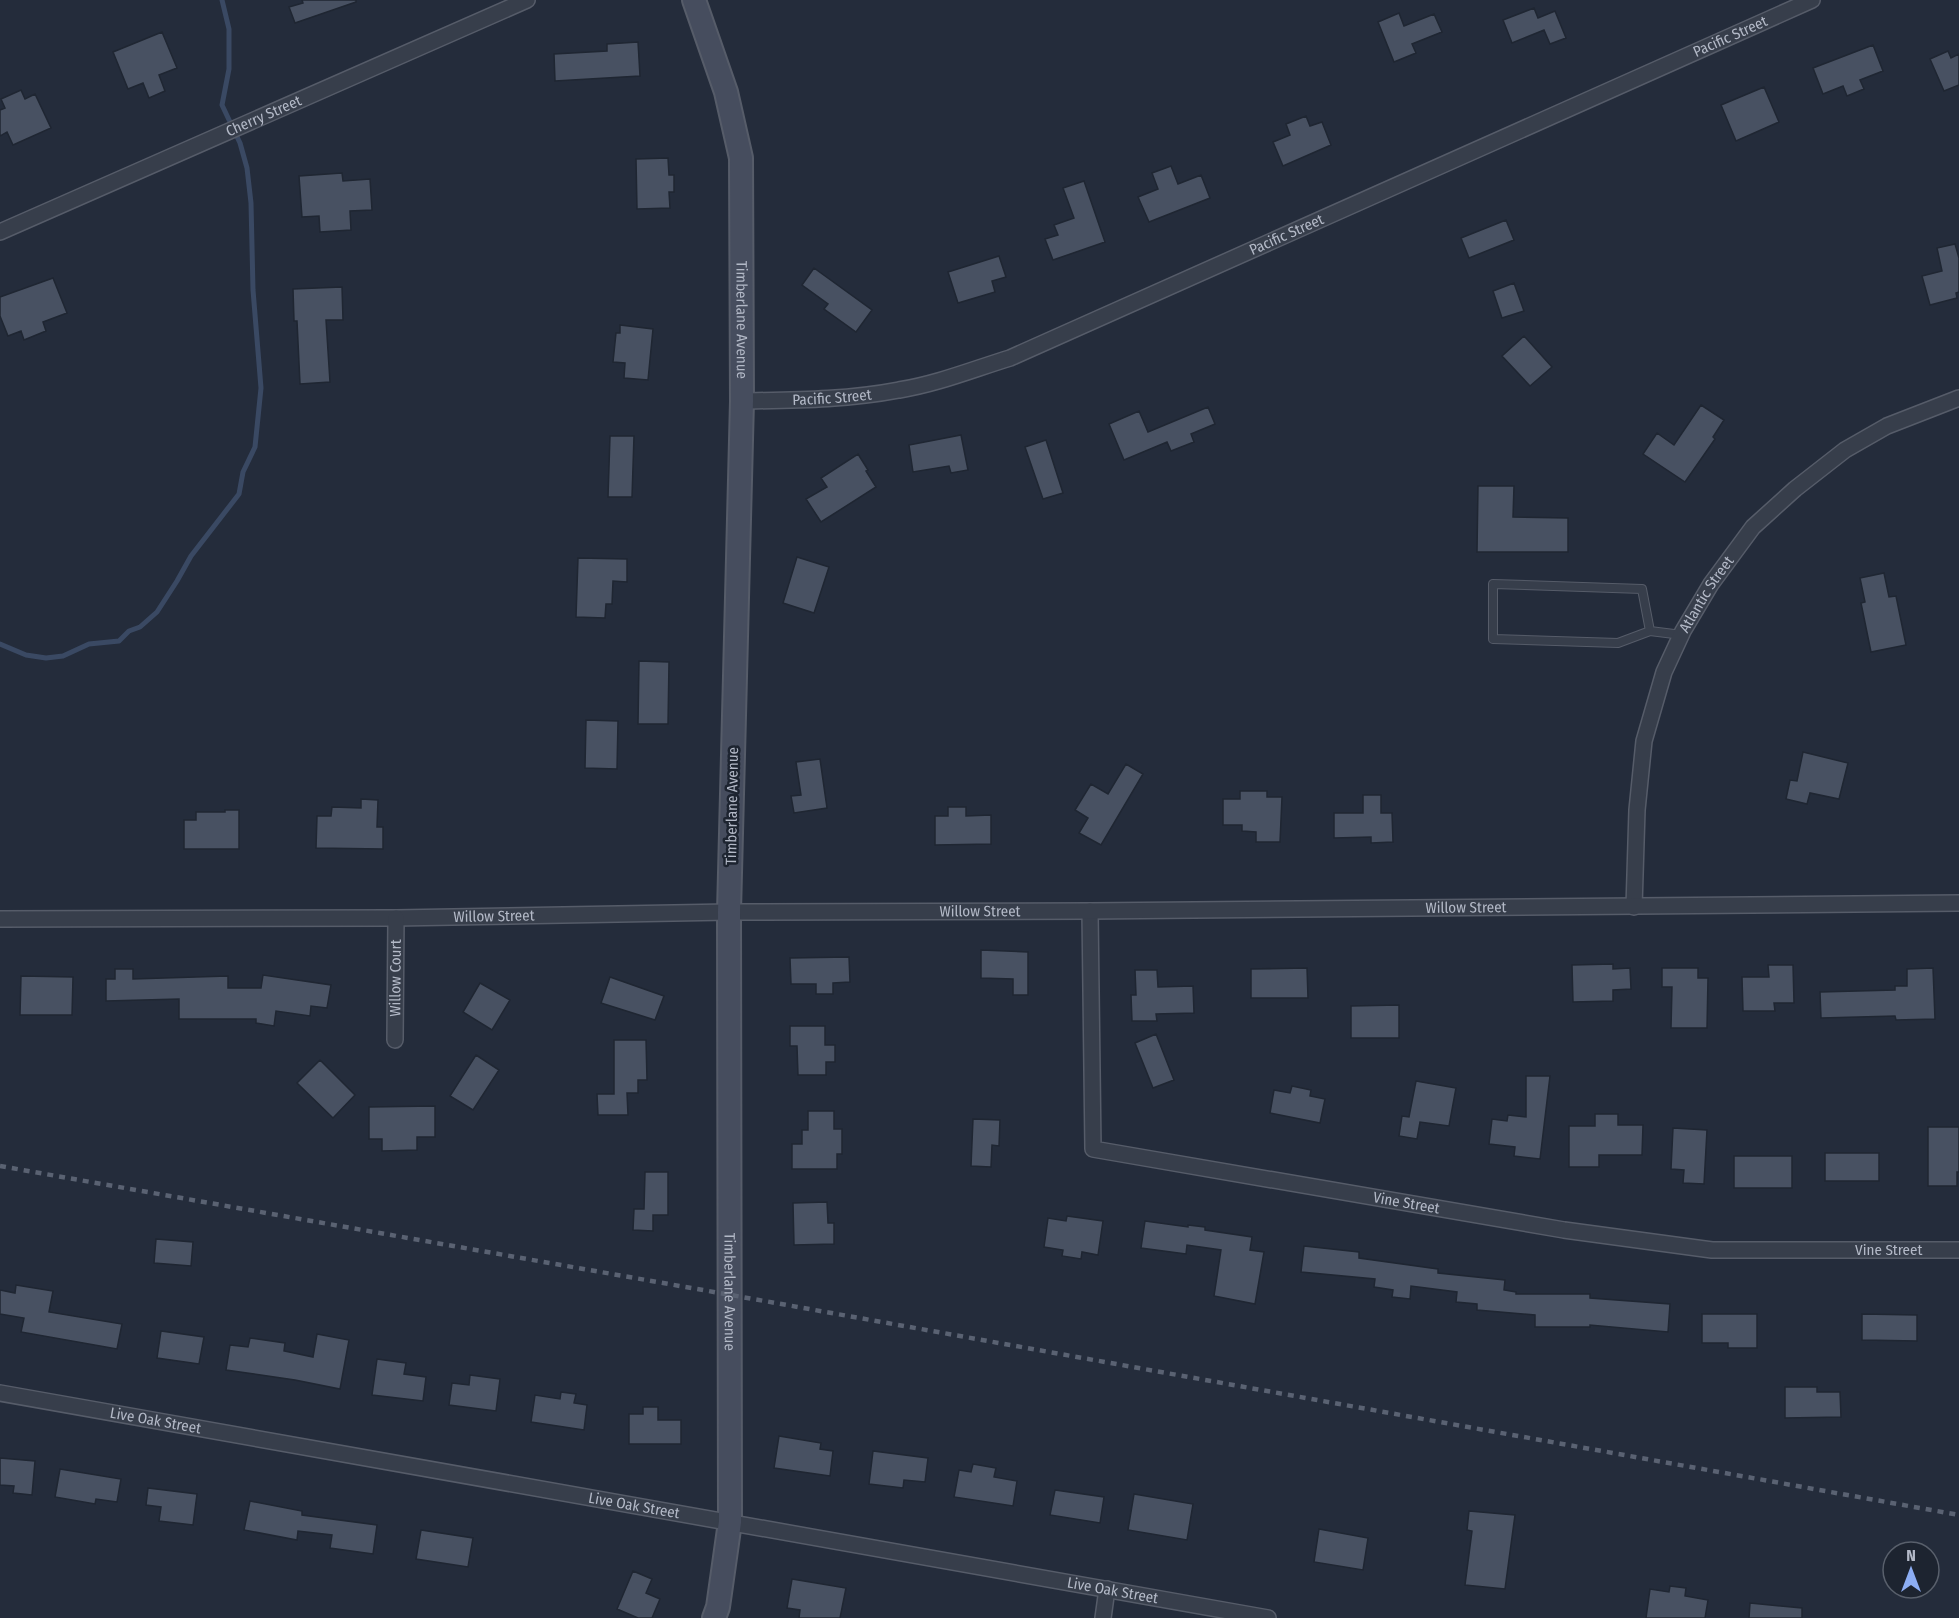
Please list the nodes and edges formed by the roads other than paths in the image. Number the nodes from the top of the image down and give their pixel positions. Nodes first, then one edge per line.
1 (526, 0) edge
2 (694, 0) edge
3 (1812, 0) edge
4 (0, 232) edge
5 (1959, 398) edge
6 (742, 401) junction
7 (1650, 631) junction
8 (1682, 635) junction
9 (1959, 903) edge
10 (1634, 907) junction
11 (1090, 911) junction
12 (729, 912) junction
13 (396, 918) junction
14 (0, 920) edge
15 (395, 1040) dead end
16 (1959, 1250) edge
17 (0, 1393) edge
18 (730, 1522) junction
19 (1107, 1590) junction
20 (714, 1618) edge
21 (1103, 1618) edge
22 (1268, 1618) edge

1 - 4 street, Cherry Street
2 - 6 street, Timberlane Avenue
3 - 6 street, Pacific Street
5 - 8 street, Atlantic Street
6 - 12 street, Timberlane Avenue
7 - 7 lane
7 - 8 lane
8 - 10 street, Atlantic Street
9 - 10 street, Willow Street
10 - 11 street, Willow Street
11 - 12 street, Willow Street
11 - 16 street, Vine Street
12 - 13 street, Willow Street
12 - 18 street, Timberlane Avenue
13 - 14 street, Willow Street
13 - 15 street, Willow Court
17 - 18 street, Live Oak Street
18 - 19 street, Live Oak Street
18 - 20 street, Timberlane Avenue
19 - 21 street
19 - 22 street, Live Oak Street

